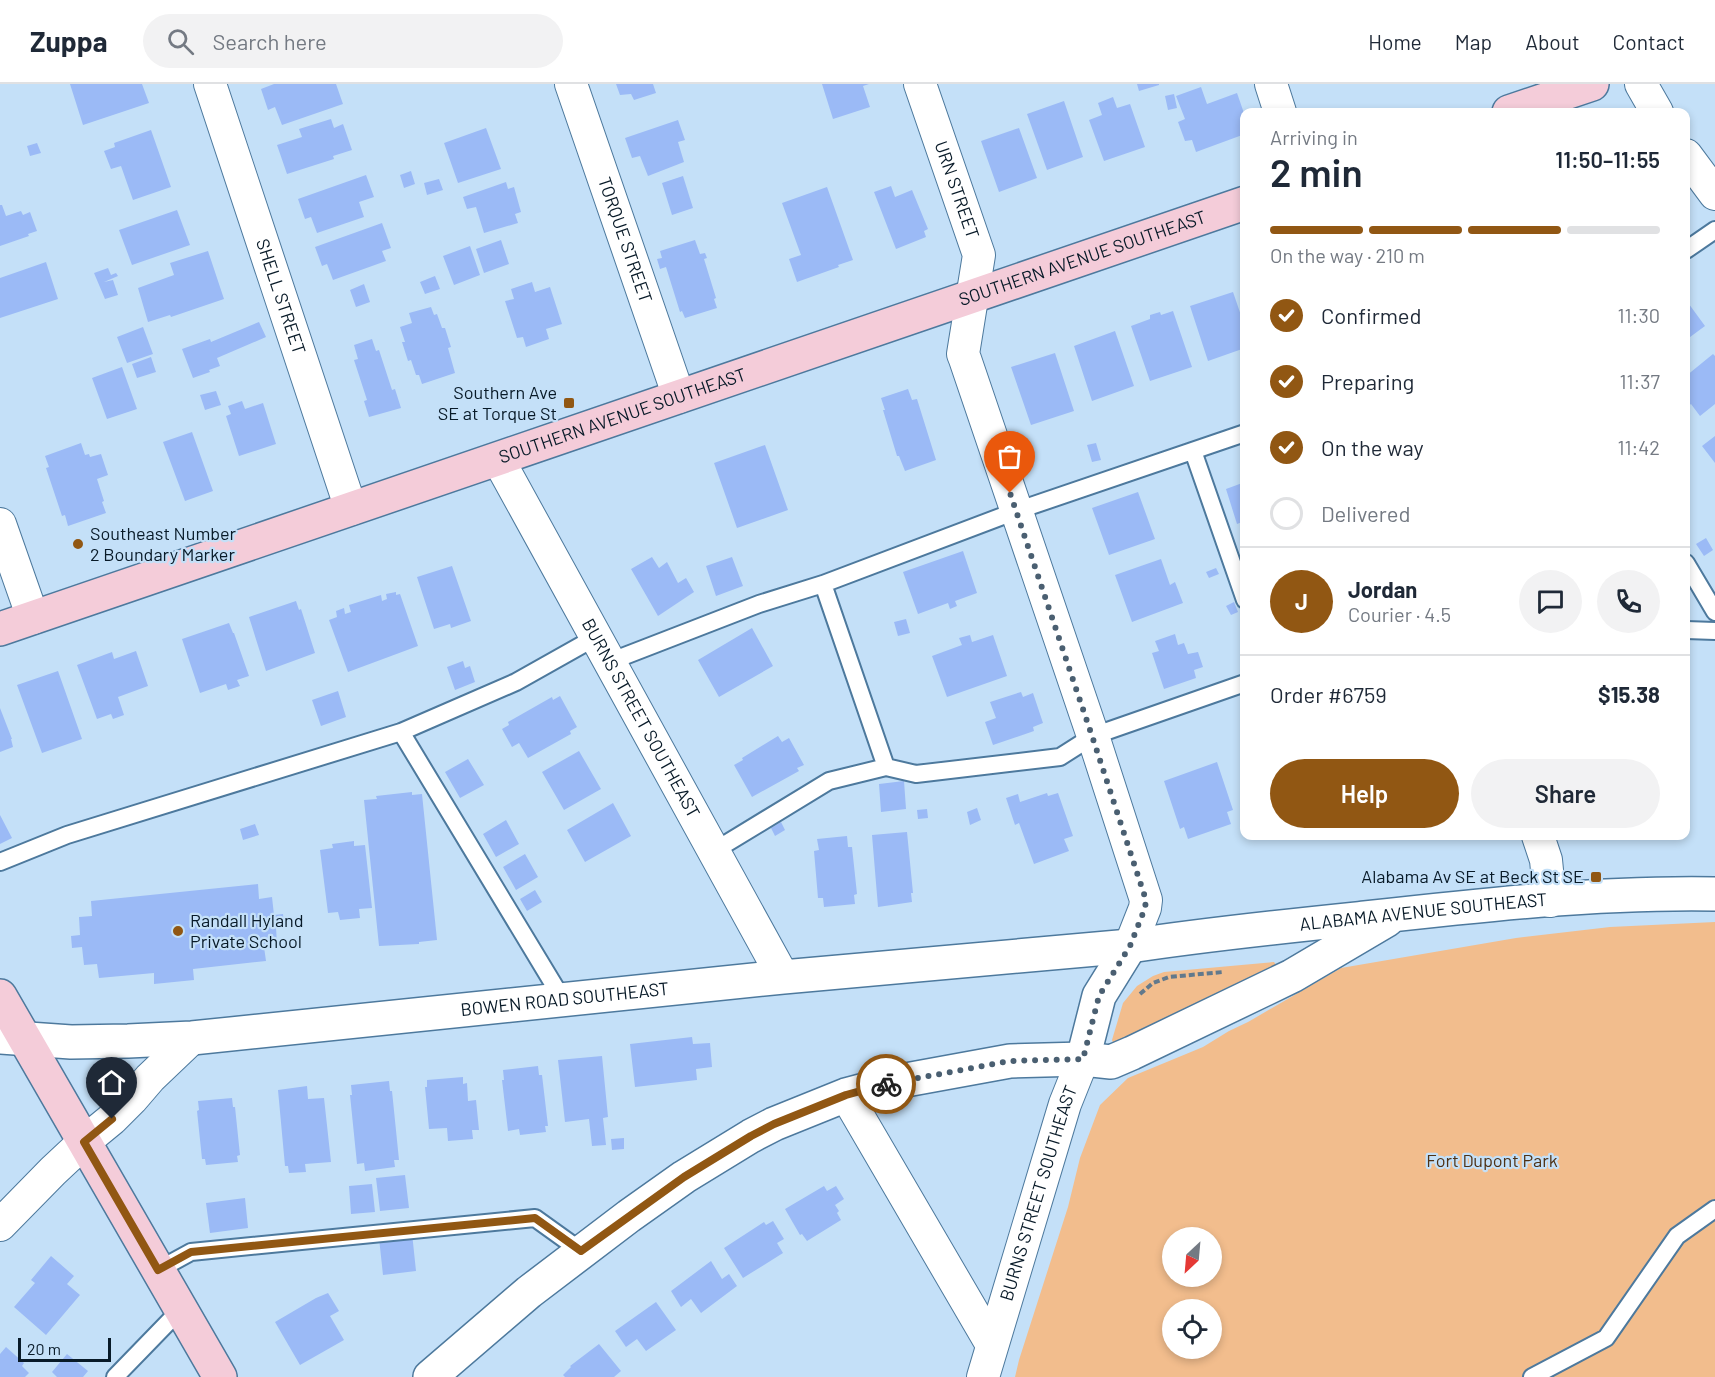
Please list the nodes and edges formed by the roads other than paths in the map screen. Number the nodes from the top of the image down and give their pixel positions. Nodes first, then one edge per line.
1 (210, 84) edge
2 (571, 84) edge
3 (920, 84) edge
4 (1271, 84) edge
5 (1592, 84) edge
6 (1641, 84) edge
7 (1279, 108) edge
8 (1521, 108) edge
9 (1655, 108) edge
10 (1240, 204) edge
11 (1715, 230) edge
12 (1690, 247) edge
13 (972, 297) junction
14 (679, 397) junction
15 (1240, 435) edge
16 (1193, 451) junction
17 (498, 459) junction
18 (351, 509) junction
19 (1016, 511) junction
20 (0, 524) edge
21 (1690, 570) edge
22 (823, 584) junction
23 (1240, 586) edge
24 (1715, 612) edge
25 (33, 618) junction
26 (0, 629) edge
27 (1690, 630) edge
28 (1715, 631) edge
29 (603, 650) junction
30 (1240, 685) edge
31 (401, 732) junction
32 (1092, 736) junction
33 (886, 767) junction
34 (1539, 840) edge
35 (714, 851) junction
36 (0, 862) edge
37 (1715, 894) edge
38 (1550, 901) junction
39 (1396, 914) junction
40 (1130, 946) junction
41 (783, 977) junction
42 (0, 996) edge
43 (563, 1000) junction
44 (13, 1038) edge
45 (192, 1038) junction
46 (1083, 1059) junction
47 (846, 1095) junction
48 (84, 1142) junction
49 (1715, 1209) edge
50 (0, 1225) edge
51 (581, 1251) junction
52 (158, 1270) junction
53 (181, 1309) junction
54 (992, 1345) junction
55 (115, 1377) edge
56 (220, 1377) edge
57 (430, 1377) edge
58 (983, 1377) edge
59 (1532, 1377) edge

1 - 18 street, SHELL STREET
2 - 14 street, TORQUE STREET
3 - 13 street, URN STREET
4 - 7 street
5 - 8 main road
6 - 9 street
10 - 13 main road, SOUTHERN AVENUE SOUTHEAST
11 - 12 lane
13 - 14 main road, SOUTHERN AVENUE SOUTHEAST
13 - 19 street, URN STREET
14 - 17 main road, SOUTHERN AVENUE SOUTHEAST
15 - 16 lane
16 - 19 lane
16 - 23 lane
17 - 18 main road, SOUTHERN AVENUE SOUTHEAST
17 - 29 street, BURNS STREET SOUTHEAST
18 - 25 main road, SOUTHERN AVENUE SOUTHEAST
19 - 22 lane
19 - 32 street, URN STREET
20 - 25 street
21 - 24 lane
22 - 29 lane
22 - 33 lane
25 - 26 main road, SOUTHERN AVENUE SOUTHEAST
27 - 28 lane
29 - 31 lane
29 - 35 street, BURNS STREET SOUTHEAST
30 - 32 lane
31 - 36 lane
31 - 43 lane
32 - 33 lane
32 - 40 street, URN STREET
33 - 35 lane
34 - 38 street
35 - 41 street, BURNS STREET SOUTHEAST
37 - 38 street, ALABAMA AVENUE SOUTHEAST
38 - 39 street, ALABAMA AVENUE SOUTHEAST
39 - 40 street, ALABAMA AVENUE SOUTHEAST
39 - 46 street
40 - 41 street, BOWEN ROAD SOUTHEAST
40 - 46 street, BURNS STREET SOUTHEAST
41 - 43 street, BOWEN ROAD SOUTHEAST
42 - 44 main road
43 - 45 street, BOWEN ROAD SOUTHEAST
44 - 45 street, BOWEN ROAD SOUTHEAST
44 - 48 main road
45 - 48 street
46 - 47 street
46 - 54 street, BURNS STREET SOUTHEAST
47 - 51 street
47 - 54 street
48 - 50 street
48 - 52 main road
49 - 59 lane
51 - 52 lane
51 - 57 street
52 - 53 main road
53 - 55 lane
53 - 56 main road
54 - 58 street, BURNS STREET SOUTHEAST

